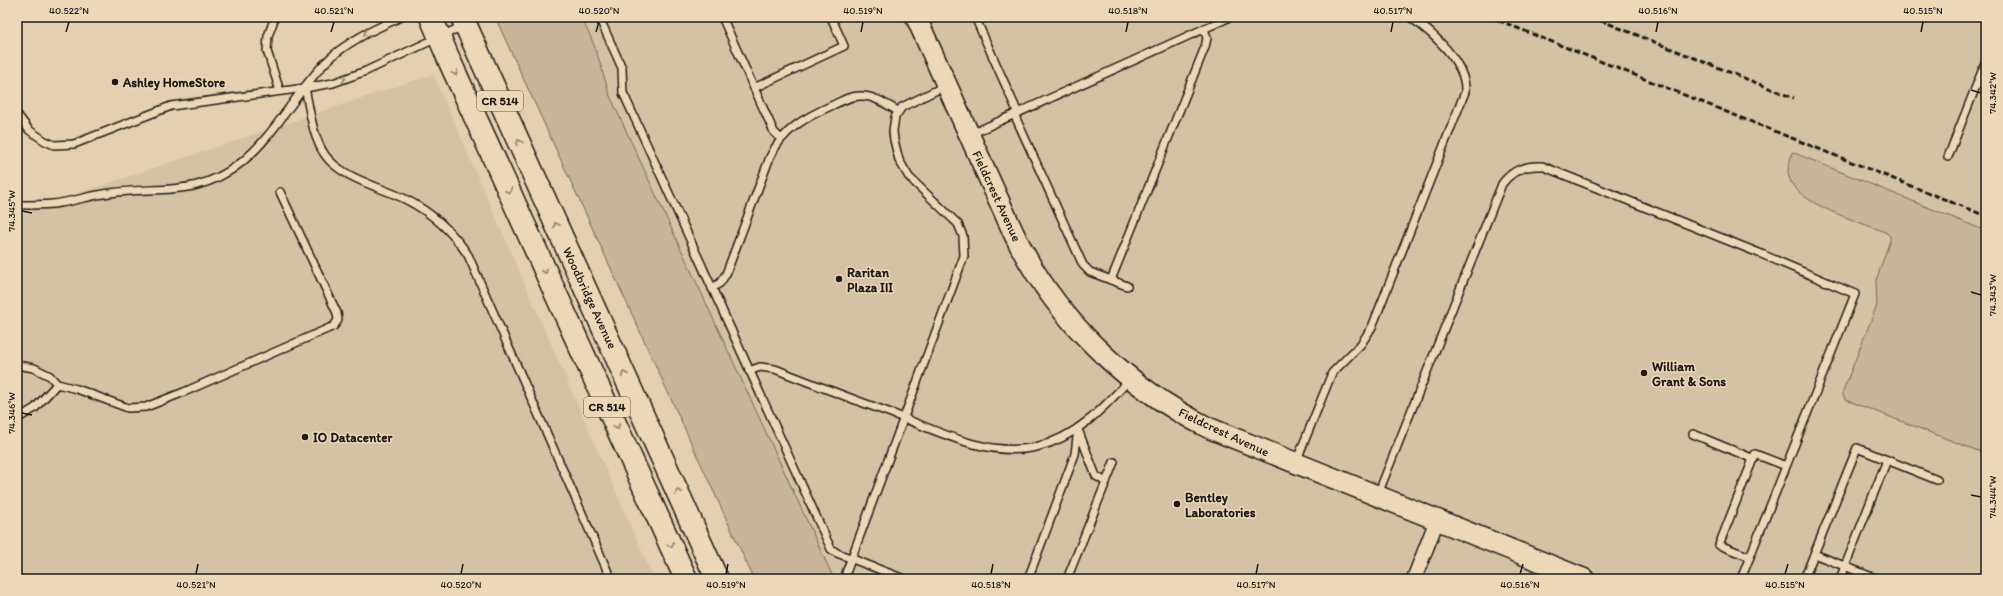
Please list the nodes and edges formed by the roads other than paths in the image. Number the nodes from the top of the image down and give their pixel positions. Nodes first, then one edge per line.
1 (275, 17) edge
2 (401, 17) edge
3 (599, 17) edge
4 (722, 17) edge
5 (831, 17) edge
6 (916, 17) edge
7 (975, 17) edge
8 (1230, 17) edge
9 (1410, 17) edge
10 (463, 21) edge
11 (435, 27) edge
12 (1204, 29) junction
13 (1986, 61) edge
14 (946, 85) junction
15 (305, 88) junction
16 (754, 88) junction
17 (280, 91) junction
18 (898, 111) junction
19 (17, 114) edge
20 (1016, 114) junction
21 (969, 135) junction
22 (781, 139) junction
23 (1948, 157) dead end
24 (280, 192) dead end
25 (17, 205) edge
26 (1111, 280) junction
27 (1127, 286) dead end
28 (712, 288) junction
29 (17, 365) edge
30 (749, 371) junction
31 (1131, 378) junction
32 (57, 384) junction
33 (904, 418) junction
34 (17, 419) edge
35 (1078, 428) junction
36 (1692, 434) dead end
37 (1754, 459) junction
38 (1887, 460) junction
39 (1114, 462) dead end
40 (1295, 463) junction
41 (1786, 466) junction
42 (1937, 480) dead end
43 (1106, 482) junction
44 (1377, 496) junction
45 (1437, 520) junction
46 (1814, 554) junction
47 (1750, 557) junction
48 (852, 559) junction
49 (1845, 566) junction
50 (846, 573) dead end
51 (885, 576) edge
52 (611, 579) edge
53 (686, 579) edge
54 (717, 579) edge
55 (904, 579) edge
56 (1028, 579) edge
57 (1067, 579) edge
58 (1414, 579) edge
59 (1584, 579) edge
60 (1741, 579) edge
61 (1804, 579) edge
62 (1840, 579) edge
63 (1878, 579) edge

1 - 17 lane
2 -> 15 lane
3 - 28 lane
4 - 16 lane
5 - 16 lane
6 - 14 street, Fieldcrest Avenue
7 - 20 lane
8 - 12 lane
9 - 40 lane
10 - 11 lane
54 -> 10 main road, Woodbridge Avenue / CR 514
15 -> 11 lane
11 -> 53 main road, CR 514
12 - 20 lane
12 - 26 lane
13 - 23 lane
14 - 18 lane
14 - 21 street, Fieldcrest Avenue
15 - 17 lane
15 - 25 lane
15 - 52 lane
16 - 22 lane
17 - 19 lane
18 - 22 lane
18 - 33 lane
20 - 21 lane
20 - 26 lane
21 - 31 street, Fieldcrest Avenue
22 - 28 lane
24 - 32 lane
26 - 27 lane
28 - 30 lane
29 - 32 lane
30 - 33 lane
30 - 48 lane
31 - 35 lane
31 - 40 street, Fieldcrest Avenue
32 - 34 lane
33 - 35 lane
33 - 48 lane
35 - 43 lane
35 - 56 lane
36 - 37 lane
37 - 41 lane
37 - 47 lane
38 - 42 lane
38 - 46 lane
38 - 49 lane
39 - 43 lane
40 - 44 street, Fieldcrest Avenue
41 - 44 lane
41 - 47 lane
43 - 57 lane
44 - 45 street, Fieldcrest Avenue
45 - 58 street
45 - 59 street, Fieldcrest Avenue
46 - 49 lane
46 - 61 lane
47 - 60 lane
48 - 50 lane
48 - 51 lane
49 - 62 lane
49 - 63 lane
51 - 55 lane

